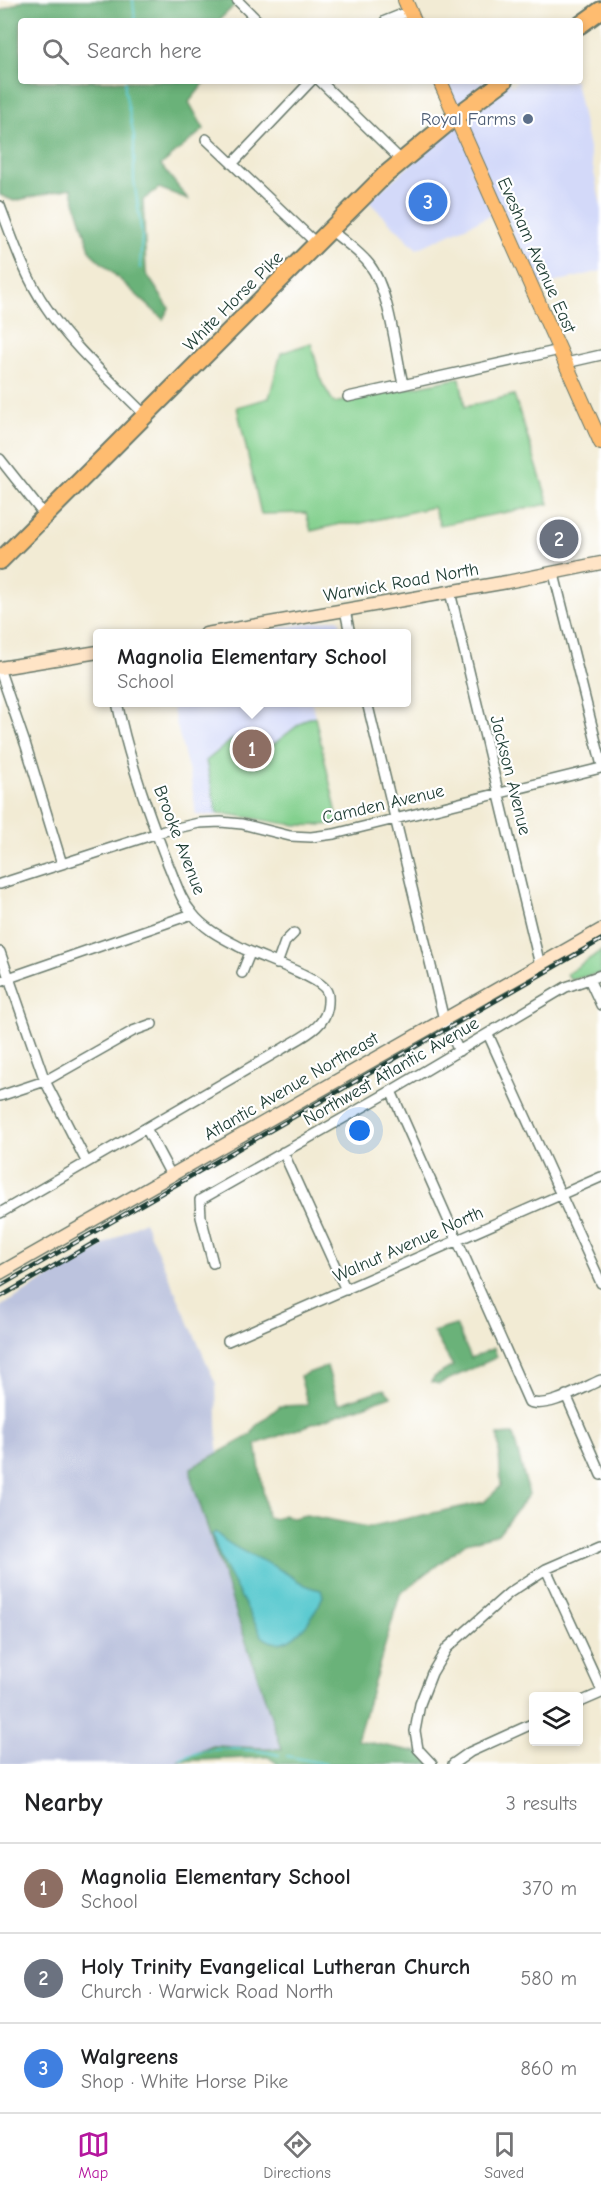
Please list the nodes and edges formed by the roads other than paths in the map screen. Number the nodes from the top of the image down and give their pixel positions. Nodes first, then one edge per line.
1 (237, 0) edge
2 (601, 10) edge
3 (410, 11) edge
4 (255, 18) edge
5 (392, 18) edge
6 (583, 24) edge
7 (308, 84) edge
8 (323, 84) edge
9 (441, 84) edge
10 (500, 84) edge
11 (455, 117) junction
12 (206, 139) dead end
13 (401, 160) junction
14 (232, 164) junction
15 (0, 206) edge
16 (331, 230) junction
17 (317, 243) junction
18 (563, 356) junction
19 (601, 356) edge
20 (403, 384) junction
21 (348, 397) dead end
22 (146, 416) junction
23 (601, 443) edge
24 (0, 459) edge
25 (45, 516) junction
26 (0, 561) edge
27 (601, 563) edge
28 (554, 574) junction
29 (450, 592) junction
30 (345, 610) junction
31 (230, 629) edge
32 (349, 629) edge
33 (93, 653) edge
34 (0, 669) edge
35 (118, 707) edge
36 (368, 707) edge
37 (601, 762) edge
38 (601, 768) edge
39 (499, 792) junction
40 (394, 819) junction
41 (156, 834) junction
42 (62, 864) junction
43 (0, 885) edge
44 (192, 914) junction
45 (601, 930) edge
46 (294, 933) dead end
47 (0, 952) edge
48 (250, 953) junction
49 (277, 964) junction
50 (540, 965) junction
51 (242, 973) dead end
52 (601, 975) edge
53 (589, 979) junction
54 (5, 980) edge
55 (601, 1005) edge
56 (444, 1020) junction
57 (152, 1024) dead end
58 (488, 1034) junction
59 (459, 1051) junction
60 (45, 1081) junction
61 (391, 1091) junction
62 (0, 1096) edge
63 (146, 1128) junction
64 (283, 1152) junction
65 (86, 1161) junction
66 (171, 1174) junction
67 (601, 1177) edge
68 (561, 1195) junction
69 (0, 1213) edge
70 (458, 1240) junction
71 (213, 1263) dead end
72 (0, 1273) edge
73 (601, 1283) edge
74 (346, 1290) junction
75 (228, 1341) dead end
76 (601, 1380) edge
77 (566, 1395) junction
78 (601, 1474) edge
79 (601, 1545) edge
80 (546, 1569) junction
81 (601, 1691) edge
82 (583, 1701) edge
83 (529, 1725) edge
84 (432, 1764) edge
85 (453, 1764) edge

1 - 4 street
2 - 6 highway
3 - 5 street
7 - 14 street
8 - 13 street
9 - 11 main road, Evesham Avenue East
10 - 11 highway, White Horse Pike
11 - 13 highway, White Horse Pike
11 - 18 main road, Evesham Avenue East
12 - 14 street
13 - 16 highway, White Horse Pike
14 - 17 street
15 - 22 street
16 - 17 highway, White Horse Pike
16 - 20 street
17 - 22 highway, White Horse Pike
18 - 19 street
18 - 20 street
18 - 23 main road, Evesham Avenue East
20 - 21 street
22 - 25 highway, White Horse Pike
24 - 25 street
25 - 26 highway, White Horse Pike
27 - 28 street, Warwick Road North
28 - 29 street, Warwick Road North
28 - 37 street
29 - 30 street, Warwick Road North
29 - 39 street, Jackson Avenue
30 - 31 street, Warwick Road North
30 - 32 street
33 - 34 street
34 - 42 street
35 - 41 street, Brooke Avenue
36 - 40 street
38 - 39 street, Camden Avenue
39 - 40 street, Camden Avenue
39 - 50 street, Jackson Avenue
40 - 41 street, Camden Avenue
40 - 56 street
41 - 42 street, Camden Avenue
41 - 44 street, Brooke Avenue
42 - 43 street, Camden Avenue
44 - 48 street, Brooke Avenue
44 - 54 street
45 - 50 street, Atlantic Avenue Northeast
46 - 49 street
47 - 54 street
48 - 49 street, Brooke Avenue
48 - 51 street
49 - 63 street, Brooke Avenue
50 - 56 street, Atlantic Avenue Northeast
52 - 53 street, Northwest Atlantic Avenue
53 - 55 street
53 - 58 street, Northwest Atlantic Avenue
54 - 60 street
56 - 59 street
56 - 66 street, Atlantic Avenue Northeast
57 - 60 street
58 - 59 street, Northwest Atlantic Avenue
58 - 68 street
59 - 61 street, Northwest Atlantic Avenue
60 - 62 street
60 - 65 street
61 - 64 street, Northwest Atlantic Avenue
61 - 70 street
63 - 65 street
63 - 66 street
64 - 71 street, Northwest Atlantic Avenue
64 - 74 street
65 - 69 street
66 - 72 street, Atlantic Avenue Northeast
67 - 68 street, Walnut Avenue North
68 - 70 street, Walnut Avenue North
68 - 73 street
70 - 74 street, Walnut Avenue North
70 - 77 street
74 - 75 street, Walnut Avenue North
76 - 77 street
77 - 78 street
79 - 80 street
80 - 81 street
80 - 84 street
81 - 82 street
83 - 85 street

